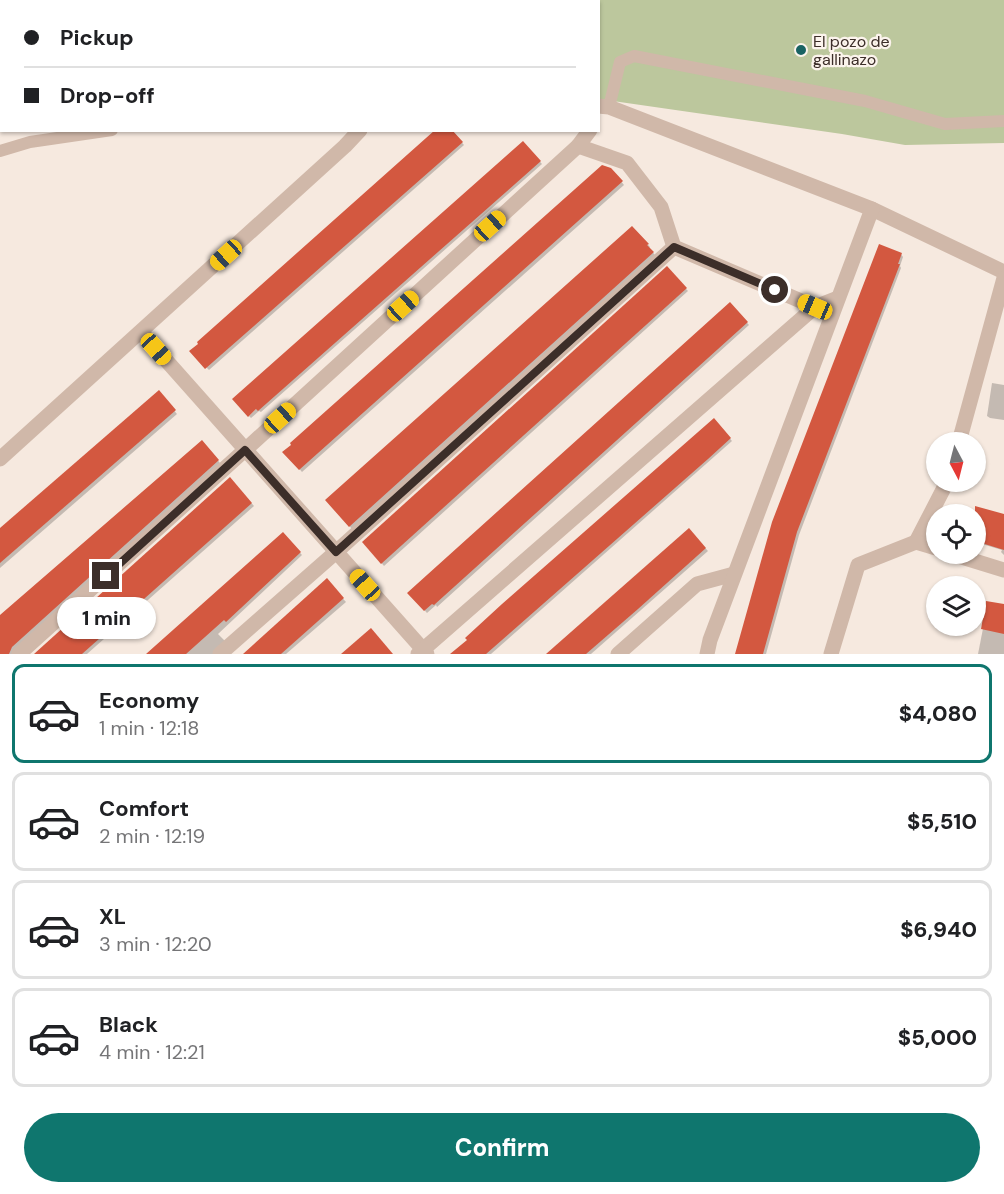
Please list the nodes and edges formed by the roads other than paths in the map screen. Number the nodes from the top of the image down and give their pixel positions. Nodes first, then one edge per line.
1 (604, 107) edge
2 (1004, 122) edge
3 (98, 132) edge
4 (358, 132) edge
5 (588, 132) edge
6 (578, 146) junction
7 (0, 151) edge
8 (872, 209) junction
9 (674, 247) junction
10 (1004, 272) edge
11 (1004, 278) edge
12 (838, 298) junction
13 (815, 307) junction
14 (141, 332) junction
15 (962, 432) edge
16 (245, 450) junction
17 (0, 459) edge
18 (942, 492) edge
19 (916, 542) junction
20 (926, 545) edge
21 (336, 552) junction
22 (984, 564) edge
23 (1004, 570) edge
24 (734, 574) junction
25 (422, 653) edge
26 (19, 654) edge
27 (220, 654) edge
28 (618, 654) edge
29 (707, 654) edge
30 (831, 654) edge

1 - 2 lane
1 - 8 street
3 - 7 lane
4 - 14 street
5 - 6 street
6 - 9 street
6 - 16 street
8 - 10 street
8 - 12 street
9 - 13 street
9 - 21 street
11 - 15 street
12 - 13 street
12 - 24 street
13 - 25 street
14 - 16 street
14 - 17 street
16 - 21 street
16 - 26 street
18 - 19 street
19 - 20 street
19 - 30 street
21 - 25 street
21 - 27 street
22 - 23 street
24 - 28 street
24 - 29 street

